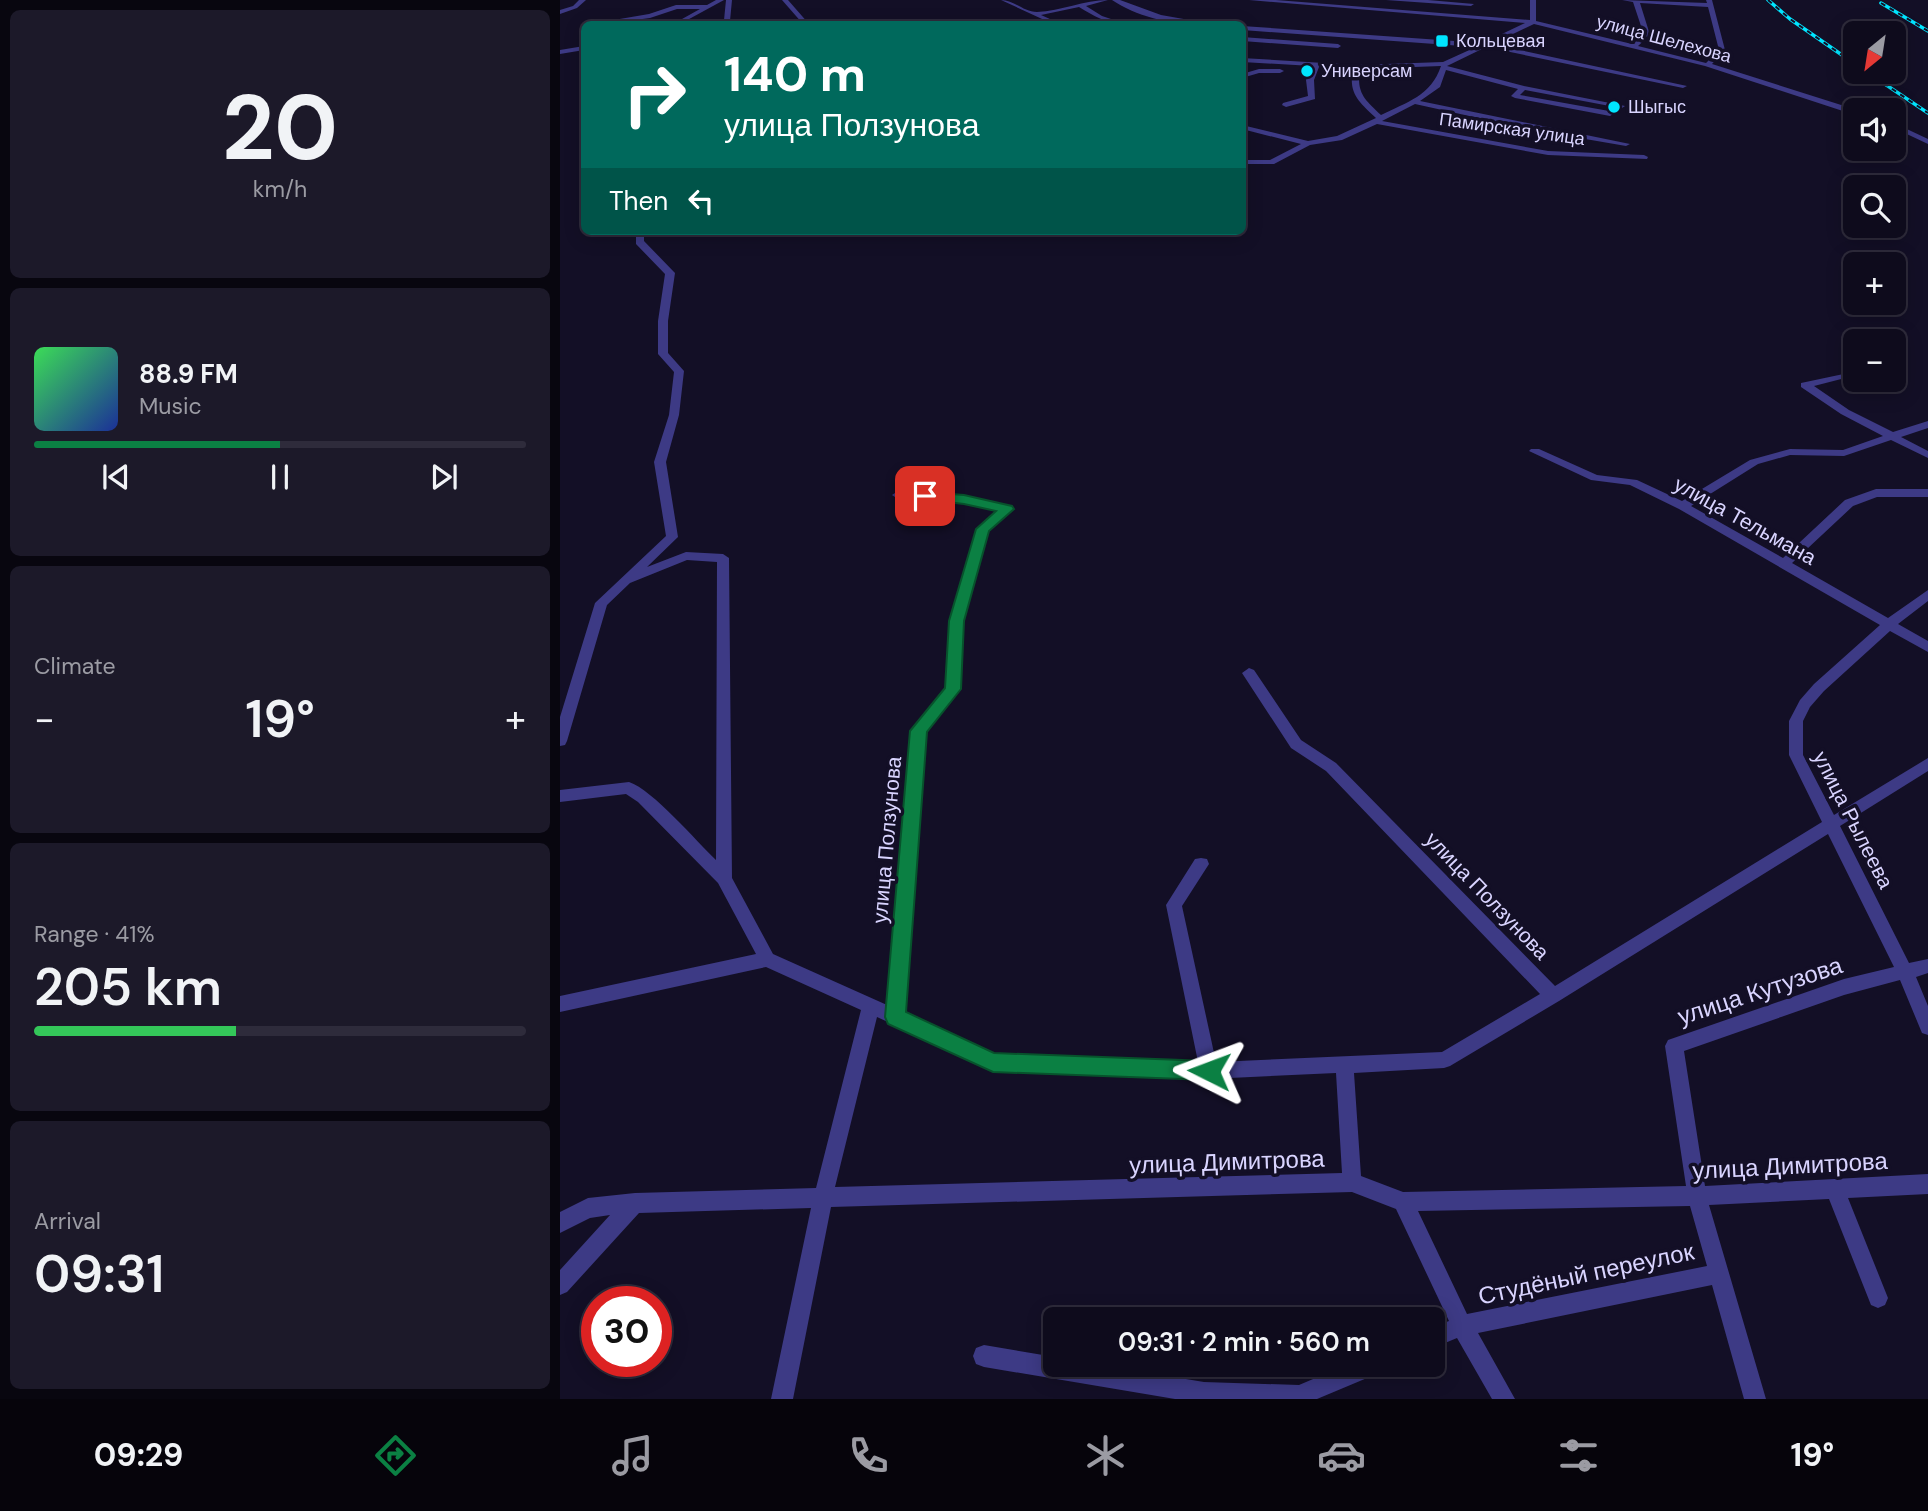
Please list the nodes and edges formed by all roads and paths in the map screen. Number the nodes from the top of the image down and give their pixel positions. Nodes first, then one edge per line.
1 (582, 0) edge
2 (720, 0) edge
3 (729, 0) edge
4 (785, 0) edge
5 (1004, 0) edge
6 (1105, 0) edge
7 (1115, 0) edge
8 (1252, 0) edge
9 (1359, 0) edge
10 (1389, 0) edge
11 (1533, 0) edge
12 (1625, 0) edge
13 (1636, 1) edge
14 (560, 3) edge
15 (1709, 3) edge
16 (1080, 5) junction
17 (1471, 5) dead end
18 (709, 7) junction
19 (1354, 9) junction
20 (560, 12) edge
21 (1037, 14) junction
22 (1351, 18) dead end
23 (612, 21) edge
24 (682, 21) edge
25 (727, 21) edge
26 (803, 21) edge
27 (1052, 21) edge
28 (1114, 21) edge
29 (1190, 21) edge
30 (1532, 22) junction
31 (1347, 27) dead end
32 (1246, 28) edge
33 (1343, 35) junction
34 (1246, 39) edge
35 (1485, 45) junction
36 (1338, 46) junction
37 (1633, 47) junction
38 (581, 48) edge
39 (560, 52) edge
40 (1246, 60) edge
41 (1707, 65) junction
42 (1316, 66) junction
43 (1329, 66) junction
44 (1444, 66) junction
45 (1357, 67) junction
46 (1246, 75) edge
47 (1683, 86) dead end
48 (1523, 88) junction
49 (1413, 102) junction
50 (1286, 105) dead end
51 (1843, 107) edge
52 (1378, 120) junction
53 (1246, 128) edge
54 (1906, 131) edge
55 (1928, 142) edge
56 (1308, 143) junction
57 (1626, 144) dead end
58 (1644, 157) dead end
59 (1246, 162) edge
60 (640, 235) edge
61 (1843, 376) edge
62 (1928, 424) edge
63 (1891, 435) junction
64 (1535, 451) dead end
65 (1928, 455) edge
66 (1928, 493) edge
67 (898, 495) dead end
68 (1684, 506) junction
69 (1784, 564) junction
70 (626, 580) junction
71 (1928, 594) edge
72 (1888, 624) junction
73 (1928, 647) edge
74 (1249, 673) dead end
75 (560, 741) edge
76 (1928, 764) edge
77 (560, 796) edge
78 (1832, 824) junction
79 (1201, 864) dead end
80 (724, 878) junction
81 (767, 958) junction
82 (1928, 966) edge
83 (1906, 974) junction
84 (1552, 996) junction
85 (560, 1004) edge
86 (871, 1006) junction
87 (895, 1017) junction
88 (1928, 1027) edge
89 (1344, 1064) junction
90 (1209, 1071) junction
91 (1352, 1182) junction
92 (1928, 1184) edge
93 (1836, 1189) junction
94 (1697, 1196) junction
95 (823, 1198) junction
96 (1403, 1202) junction
97 (635, 1203) junction
98 (560, 1223) edge
99 (1720, 1273) junction
100 (560, 1285) edge
101 (1878, 1298) dead end
102 (1462, 1326) junction
103 (1445, 1333) edge
104 (984, 1356) dead end
105 (1343, 1377) edge
106 (1200, 1396) edge
107 (782, 1399) edge
108 (1504, 1399) edge
109 (1755, 1399) edge

1 - 14 street
1 - 20 street
2 - 18 street
3 - 25 street
4 - 26 street
5 - 21 street
6 - 16 street
7 - 29 street
8 - 19 street, улица Шелехова
9 - 19 street
10 - 17 street
11 - 30 street
12 - 13 street
13 - 15 street
13 - 37 street
15 - 41 street
16 - 21 street
16 - 28 street
18 - 23 street
18 - 24 street
19 - 22 street
19 - 30 street, улица Шелехова
21 - 27 street
30 - 35 street
30 - 37 street, улица Шелехова
31 - 33 street
32 - 33 street
33 - 35 street
33 - 36 street
34 - 36 street
35 - 44 street
35 - 47 street
36 - 43 street
37 - 41 street, улица Шелехова
38 - 39 street
40 - 42 street
41 - 51 street, улица Шелехова
42 - 43 street
42 - 46 street
42 - 50 street
43 - 45 street
44 - 45 street
44 - 48 street
44 - 49 street, Памирская улица
45 - 52 street
48 - 48 street
49 - 52 street
49 - 57 street, Памирская улица
52 - 56 street
52 - 58 street, Памирская улица
53 - 56 street
54 - 55 street
56 - 59 street
60 - 70 street
61 - 63 street
62 - 63 street
63 - 65 street
63 - 68 street
64 - 68 street, улица Тельмана
66 - 69 street
67 - 87 street, улица Ползунова
68 - 69 street, улица Тельмана
69 - 72 street, улица Тельмана
70 - 75 street
70 - 80 street
71 - 72 street, улица Рылеева
72 - 73 street, улица Тельмана
72 - 78 street, улица Рылеева
74 - 84 street, улица Ползунова
76 - 78 street
77 - 80 street
78 - 83 street, улица Рылеева
78 - 84 street
79 - 90 street
80 - 81 street
81 - 85 street
81 - 86 street
82 - 83 street, улица Кутузова
83 - 88 street, улица Рылеева
83 - 94 street, улица Кутузова
84 - 89 street
86 - 87 street
86 - 95 street
87 - 90 street
89 - 90 street
89 - 91 street
91 - 95 street, улица Димитрова
91 - 96 street, улица Димитрова
92 - 93 street, улица Димитрова
93 - 94 street, улица Димитрова
93 - 101 street
94 - 96 street, улица Димитрова
94 - 99 street, улица Кутузова
95 - 97 street, улица Димитрова
95 - 107 street
96 - 102 street, Студёный переулок
97 - 98 street, улица Димитрова
97 - 100 street
99 - 102 street, Студёный переулок
99 - 109 street, улица Кутузова
102 - 103 street, Студёный переулок
102 - 108 street, Студёный переулок
104 - 106 street
105 - 106 street

